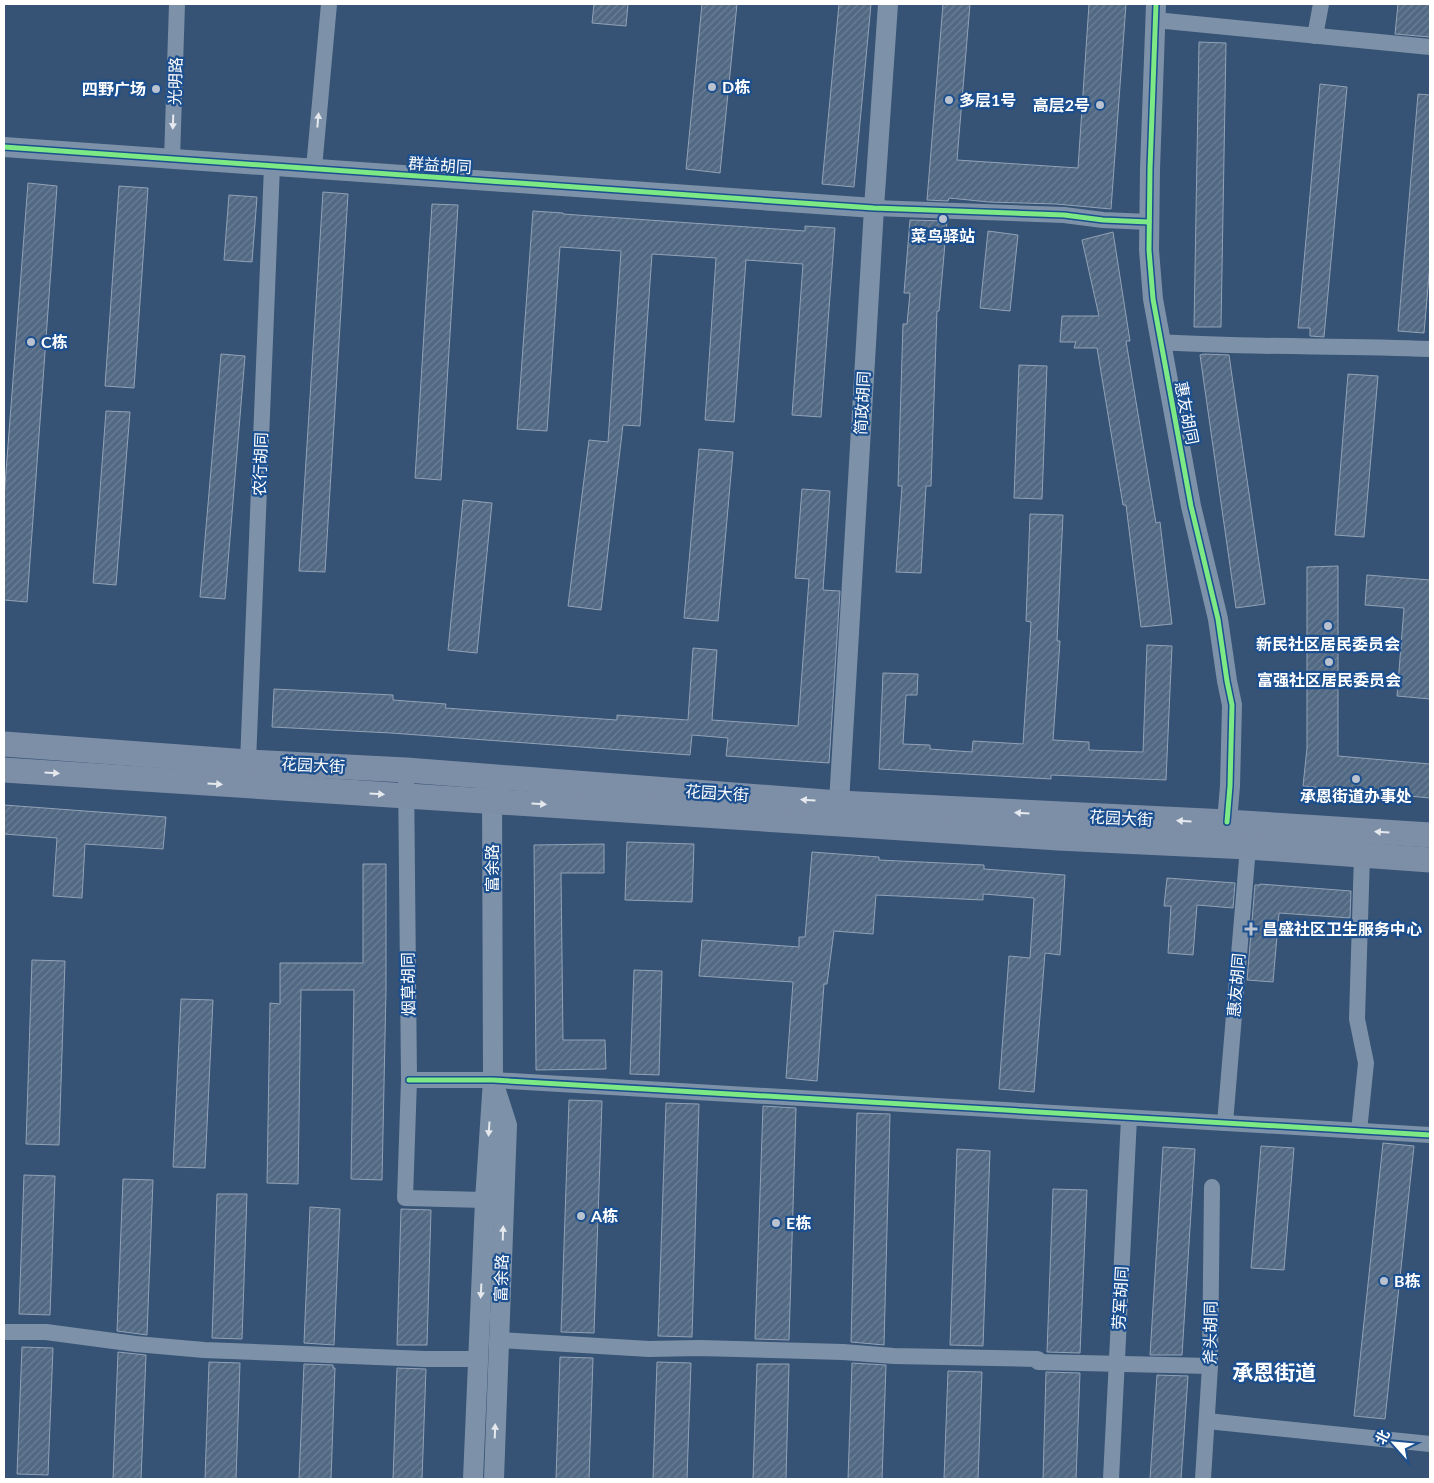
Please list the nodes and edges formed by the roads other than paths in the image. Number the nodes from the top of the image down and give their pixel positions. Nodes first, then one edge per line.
1 (178, 4) edge
2 (329, 4) edge
3 (888, 4) edge
4 (1321, 4) edge
5 (1155, 12) edge
6 (1315, 36) junction
7 (1430, 46) edge
8 (4, 147) edge
9 (172, 159) junction
10 (272, 166) junction
11 (314, 168) junction
12 (874, 208) junction
13 (1149, 222) junction
14 (1161, 342) junction
15 (1430, 349) edge
16 (4, 744) edge
17 (248, 762) junction
18 (4, 770) edge
19 (406, 770) junction
20 (492, 776) junction
21 (406, 795) junction
22 (492, 801) junction
23 (839, 803) junction
24 (1227, 822) junction
25 (1430, 835) edge
26 (1248, 847) junction
27 (1362, 855) junction
28 (1430, 860) edge
29 (408, 1080) junction
30 (493, 1080) junction
31 (1129, 1118) junction
32 (1225, 1123) junction
33 (1360, 1131) junction
34 (1430, 1135) edge
35 (1212, 1187) dead end
36 (485, 1200) junction
37 (4, 1332) edge
38 (498, 1340) junction
39 (478, 1359) junction
40 (1116, 1365) junction
41 (1210, 1366) junction
42 (1207, 1421) junction
43 (1430, 1444) edge
44 (473, 1479) edge
45 (494, 1479) edge
46 (1110, 1479) edge
47 (1203, 1479) edge

1 -> 9 street, 光明路
11 -> 2 street
3 - 12 street, 简政胡同
4 - 6 street
5 - 6 street
5 - 13 street, 惠友胡同
6 - 7 street
8 - 9 street, 群益胡同
9 - 10 street, 群益胡同
10 - 11 street, 群益胡同
10 - 17 street, 农行胡同
11 - 12 street, 群益胡同
12 - 13 street
12 - 23 street, 简政胡同
13 - 14 street, 惠友胡同
14 - 15 street
14 - 24 street, 惠友胡同
16 - 17 main road, 花园大街
17 - 19 main road, 花园大街
18 -> 21 main road, 花园大街
19 - 20 main road, 花园大街
19 - 21 street, 烟草胡同
20 - 22 street, 富余路
23 -> 20 main road, 花园大街
21 - 22 main road, 花园大街
21 - 29 street, 烟草胡同
22 -> 26 main road, 花园大街
22 - 30 street, 富余路
24 -> 23 main road, 花园大街
25 -> 24 main road, 花园大街
26 - 27 main road, 花园大街
26 - 32 street, 惠友胡同
27 - 28 main road, 花园大街
27 - 33 street
29 - 30 street
29 - 36 street, 烟草胡同
30 - 31 street
30 -> 36 street, 富余路
38 -> 30 street, 富余路
31 - 32 street
31 - 40 street, 劳军胡同
32 - 33 street
33 - 34 street
35 - 41 street, 斧头胡同
36 -> 39 street, 富余路
37 - 39 street
38 - 40 street
45 -> 38 street, 富余路
39 - 44 street, 富余路
40 - 41 street
40 - 46 street, 劳军胡同
41 - 42 street, 斧头胡同
42 - 43 street
42 - 47 street, 斧头胡同

